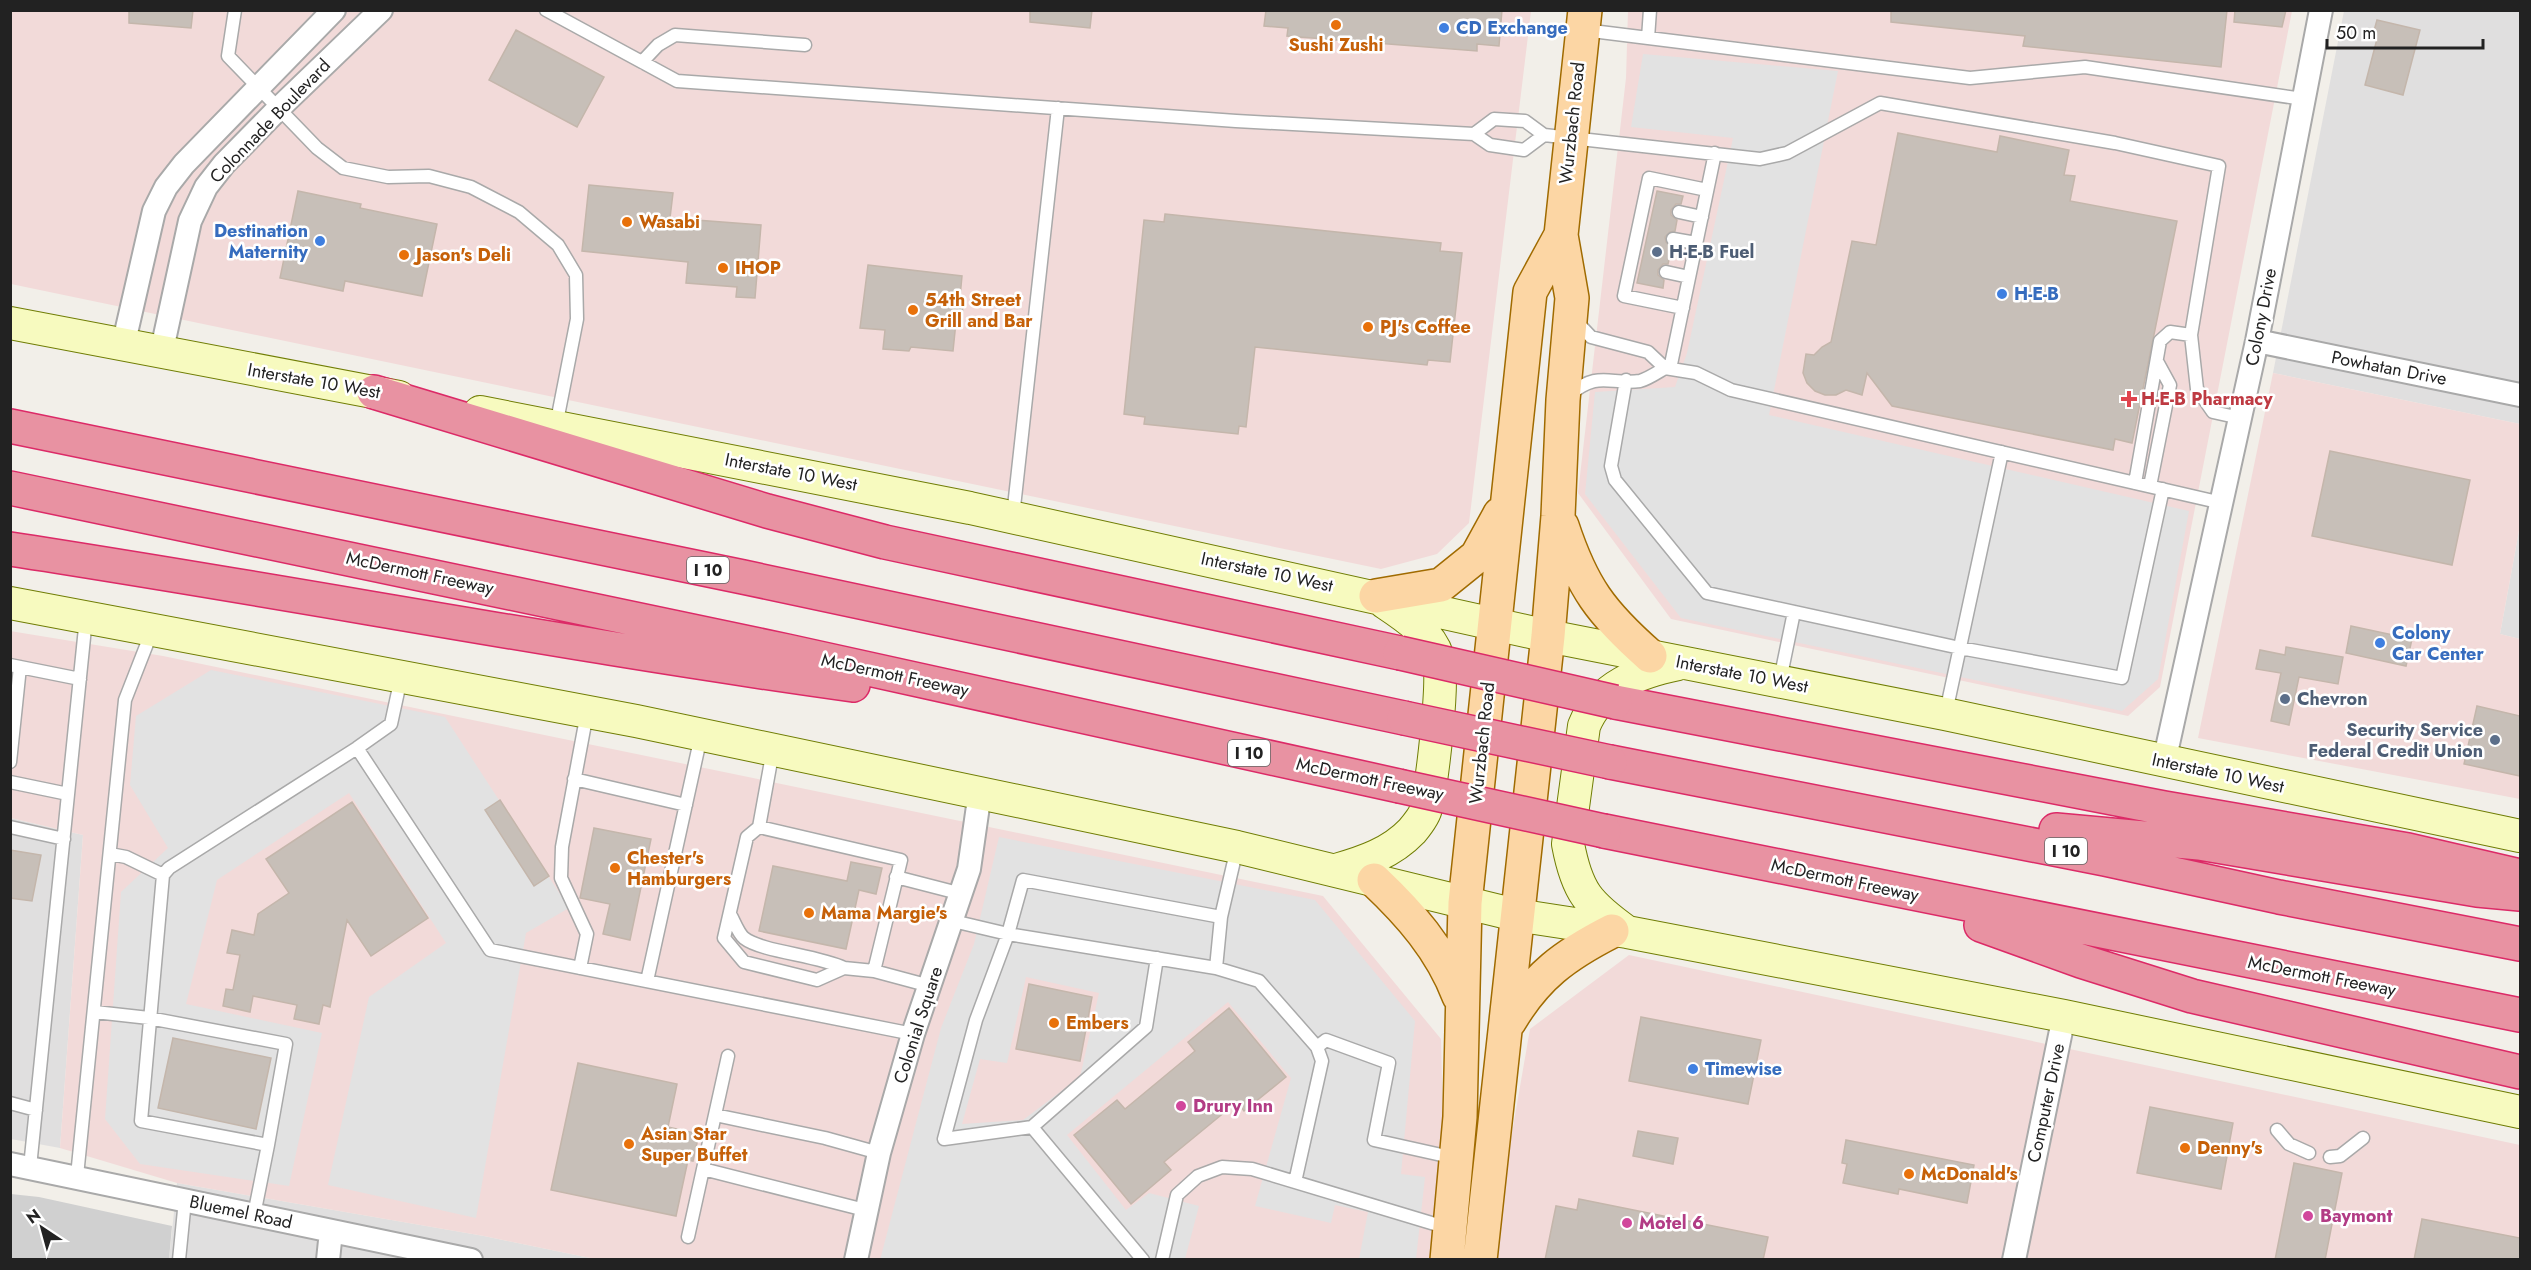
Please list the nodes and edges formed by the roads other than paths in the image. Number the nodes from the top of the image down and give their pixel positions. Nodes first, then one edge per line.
1 (235, 10) edge
2 (334, 10) edge
3 (381, 10) edge
4 (546, 10) edge
5 (1650, 10) edge
6 (2321, 10) edge
7 (1584, 20) edge
8 (1648, 38) junction
9 (805, 45) dead end
10 (642, 62) junction
11 (259, 86) junction
12 (2303, 99) junction
13 (1058, 108) junction
14 (278, 109) junction
15 (1474, 134) junction
16 (1557, 135) junction
17 (1715, 153) junction
18 (1707, 190) junction
19 (1679, 212) dead end
20 (1702, 217) junction
21 (1561, 235) junction
22 (1673, 239) dead end
23 (1696, 243) junction
24 (1666, 272) dead end
25 (1689, 276) junction
26 (1572, 298) junction
27 (1683, 308) junction
28 (10, 323) edge
29 (2191, 335) junction
30 (2257, 342) junction
31 (123, 346) junction
32 (161, 354) junction
33 (2158, 363) junction
34 (1667, 368) junction
35 (1626, 380) junction
36 (374, 392) junction
37 (2520, 395) edge
38 (1563, 400) junction
39 (2240, 417) junction
40 (10, 426) edge
41 (556, 426) junction
42 (2002, 452) junction
43 (2135, 483) junction
44 (2150, 486) junction
45 (10, 488) edge
46 (2163, 489) junction
47 (1509, 500) junction
48 (2222, 502) junction
49 (1558, 516) junction
50 (1013, 517) junction
51 (10, 549) edge
52 (1376, 596) junction
53 (10, 603) edge
54 (1794, 612) junction
55 (86, 618) junction
56 (1495, 623) junction
57 (152, 630) junction
58 (1548, 636) junction
59 (1960, 648) junction
60 (1650, 656) junction
61 (1685, 663) junction
62 (15, 666) edge
63 (402, 677) junction
64 (80, 679) junction
65 (1779, 681) junction
66 (587, 712) junction
67 (1945, 714) junction
68 (1098, 719) junction
69 (701, 734) junction
70 (357, 748) junction
71 (773, 749) junction
72 (10, 762) edge
73 (2164, 762) junction
74 (574, 779) junction
75 (10, 782) edge
76 (980, 792) junction
77 (68, 794) junction
78 (686, 805) junction
79 (1884, 816) junction
80 (10, 827) edge
81 (759, 827) junction
82 (2520, 836) edge
83 (63, 839) junction
84 (1237, 847) junction
85 (110, 854) junction
86 (1336, 870) junction
87 (163, 875) junction
88 (2520, 876) edge
89 (896, 877) junction
90 (1374, 880) junction
91 (1872, 885) junction
92 (962, 894) junction
93 (2520, 894) edge
94 (1465, 903) junction
95 (730, 914) junction
96 (1516, 915) junction
97 (1221, 917) junction
98 (953, 921) junction
99 (1619, 932) junction
100 (1008, 934) junction
101 (2520, 944) edge
102 (1157, 958) junction
103 (580, 968) junction
104 (844, 968) junction
105 (1216, 968) junction
106 (874, 971) junction
107 (647, 981) junction
108 (930, 986) junction
109 (1462, 1003) junction
110 (95, 1012) junction
111 (2520, 1015) edge
112 (2064, 1016) junction
113 (149, 1018) junction
114 (1507, 1026) junction
115 (914, 1034) junction
116 (1317, 1047) junction
117 (728, 1056) dead end
118 (2520, 1072) edge
119 (10, 1103) edge
120 (36, 1110) junction
121 (2520, 1112) edge
122 (715, 1115) junction
123 (1032, 1127) junction
124 (2277, 1130) dead end
125 (2363, 1138) dead end
126 (268, 1145) junction
127 (879, 1153) junction
128 (2309, 1153) dead end
129 (2330, 1157) dead end
130 (1456, 1158) junction
131 (20, 1166) edge
132 (703, 1170) junction
133 (77, 1176) junction
134 (1295, 1182) junction
135 (185, 1200) junction
136 (866, 1210) junction
137 (255, 1215) junction
138 (331, 1231) junction
139 (688, 1237) dead end
140 (1448, 1244) edge
141 (179, 1260) edge
142 (328, 1260) edge
143 (471, 1260) edge
144 (856, 1260) edge
145 (1143, 1260) edge
146 (1162, 1260) edge
147 (1480, 1260) edge
148 (2014, 1260) edge

1 - 11 lane
2 - 11 street, Colonnade Boulevard
3 - 14 street, Colonnade Boulevard
4 - 10 lane
5 - 8 lane
6 - 12 street, Colony Drive
7 - 8 lane
7 - 16 main road, Wurzbach Road
8 - 12 lane
9 - 10 lane
10 - 13 lane
11 - 14 lane
11 - 31 street, Colonnade Boulevard
12 - 30 street, Colony Drive
13 - 15 lane
13 - 50 lane
14 - 32 street, Colonnade Boulevard
14 - 41 lane
15 - 16 lane
15 - 16 lane
16 - 17 lane
16 - 21 main road, Wurzbach Road
17 - 18 lane
17 - 29 lane
18 - 20 lane
18 - 27 lane
19 - 20 lane
20 - 23 lane
21 - 26 main road, Wurzbach Road
21 - 47 main road, Wurzbach Road
22 - 23 lane
23 - 25 lane
24 - 25 lane
25 - 27 lane
26 - 34 lane
26 - 38 main road, Wurzbach Road
27 - 34 lane
28 - 31 main road, Interstate 10 West
29 - 33 lane
29 - 39 lane
30 - 37 street, Powhatan Drive
30 - 39 street, Colony Drive
31 - 32 main road, Interstate 10 West
32 - 36 main road, Interstate 10 West
33 - 43 lane
33 - 44 lane
34 - 35 lane
34 - 42 lane
35 - 38 lane
35 - 54 lane
36 - 41 main road, Interstate 10 West
36 - 88 highway, bridge
38 - 49 main road, Wurzbach Road
39 - 48 street, Colony Drive
40 - 79 highway, I 10, bridge
41 - 50 main road, Interstate 10 West
42 - 43 lane
42 - 59 lane
43 - 44 lane
44 - 46 lane
45 - 68 highway, McDermott Freeway / I 10
46 - 48 lane
46 - 59 lane
47 - 52 main road
47 - 56 main road, Wurzbach Road
48 - 73 street, Colony Drive
49 - 58 main road, Wurzbach Road
49 - 60 main road
50 - 52 main road, Interstate 10 West
51 - 68 highway
52 - 56 main road, Interstate 10 West
52 - 86 main road
53 - 55 main road
54 - 59 lane
54 - 65 lane
55 - 57 main road
55 - 64 lane
56 - 58 main road, Interstate 10 West
56 - 94 main road, Wurzbach Road
57 - 63 main road
57 - 85 lane
58 - 60 main road, Interstate 10 West
58 - 96 main road, Wurzbach Road
59 - 67 lane
60 - 61 main road, Interstate 10 West
61 - 65 main road, Interstate 10 West
61 - 99 main road
62 - 64 lane
62 - 72 lane
63 - 66 main road
63 - 70 lane
64 - 77 lane
65 - 67 main road, Interstate 10 West
66 - 69 main road
66 - 74 lane
67 - 73 main road, Interstate 10 West
68 - 91 highway, McDermott Freeway / I 10, bridge
69 - 71 main road
69 - 78 lane
70 - 87 lane
70 - 103 lane
71 - 76 main road
71 - 81 lane
73 - 82 main road, Interstate 10 West
74 - 78 lane
74 - 103 lane
75 - 77 lane
76 - 84 main road
76 - 92 street, Colonial Square
77 - 83 lane
78 - 107 lane
79 - 93 highway
79 - 101 highway, I 10
80 - 83 lane
81 - 89 lane
81 - 95 lane
83 - 120 lane
84 - 86 main road
84 - 97 lane
85 - 87 lane
85 - 110 lane
86 - 90 main road
87 - 113 lane
89 - 92 lane
89 - 106 lane
90 - 94 main road
90 - 109 main road
91 - 111 highway, McDermott Freeway / I 10
91 - 118 highway
92 - 98 street, Colonial Square
94 - 96 main road
94 - 109 main road, Wurzbach Road
95 - 104 lane
95 - 104 lane
96 - 99 main road
96 - 114 main road, Wurzbach Road
97 - 100 lane
97 - 105 lane
98 - 100 lane
98 - 108 street, Colonial Square
99 - 112 main road
99 - 114 main road
100 - 102 lane
100 - 123 lane
102 - 105 lane
102 - 123 lane
103 - 107 lane
104 - 106 lane
105 - 116 lane
106 - 108 lane
107 - 115 lane
108 - 115 street, Colonial Square
109 - 130 main road, Wurzbach Road
110 - 113 lane
110 - 133 lane
112 - 121 main road
112 - 148 street, Computer Drive
113 - 126 lane
113 - 126 lane
114 - 147 main road, Wurzbach Road
115 - 127 street, Colonial Square
116 - 130 lane
116 - 134 lane
117 - 122 lane
119 - 120 lane
120 - 131 lane
122 - 127 lane
122 - 132 lane
123 - 145 lane
124 - 128 lane
125 - 129 lane
126 - 137 lane
127 - 136 street, Colonial Square
130 - 140 main road, Wurzbach Road
131 - 133 street, Bluemel Road
132 - 136 lane
132 - 139 lane
133 - 135 street, Bluemel Road
134 - 140 lane
134 - 146 lane
135 - 137 street, Bluemel Road
135 - 141 lane
136 - 144 street, Colonial Square
137 - 138 street, Bluemel Road
138 - 142 street
138 - 143 street, Bluemel Road

